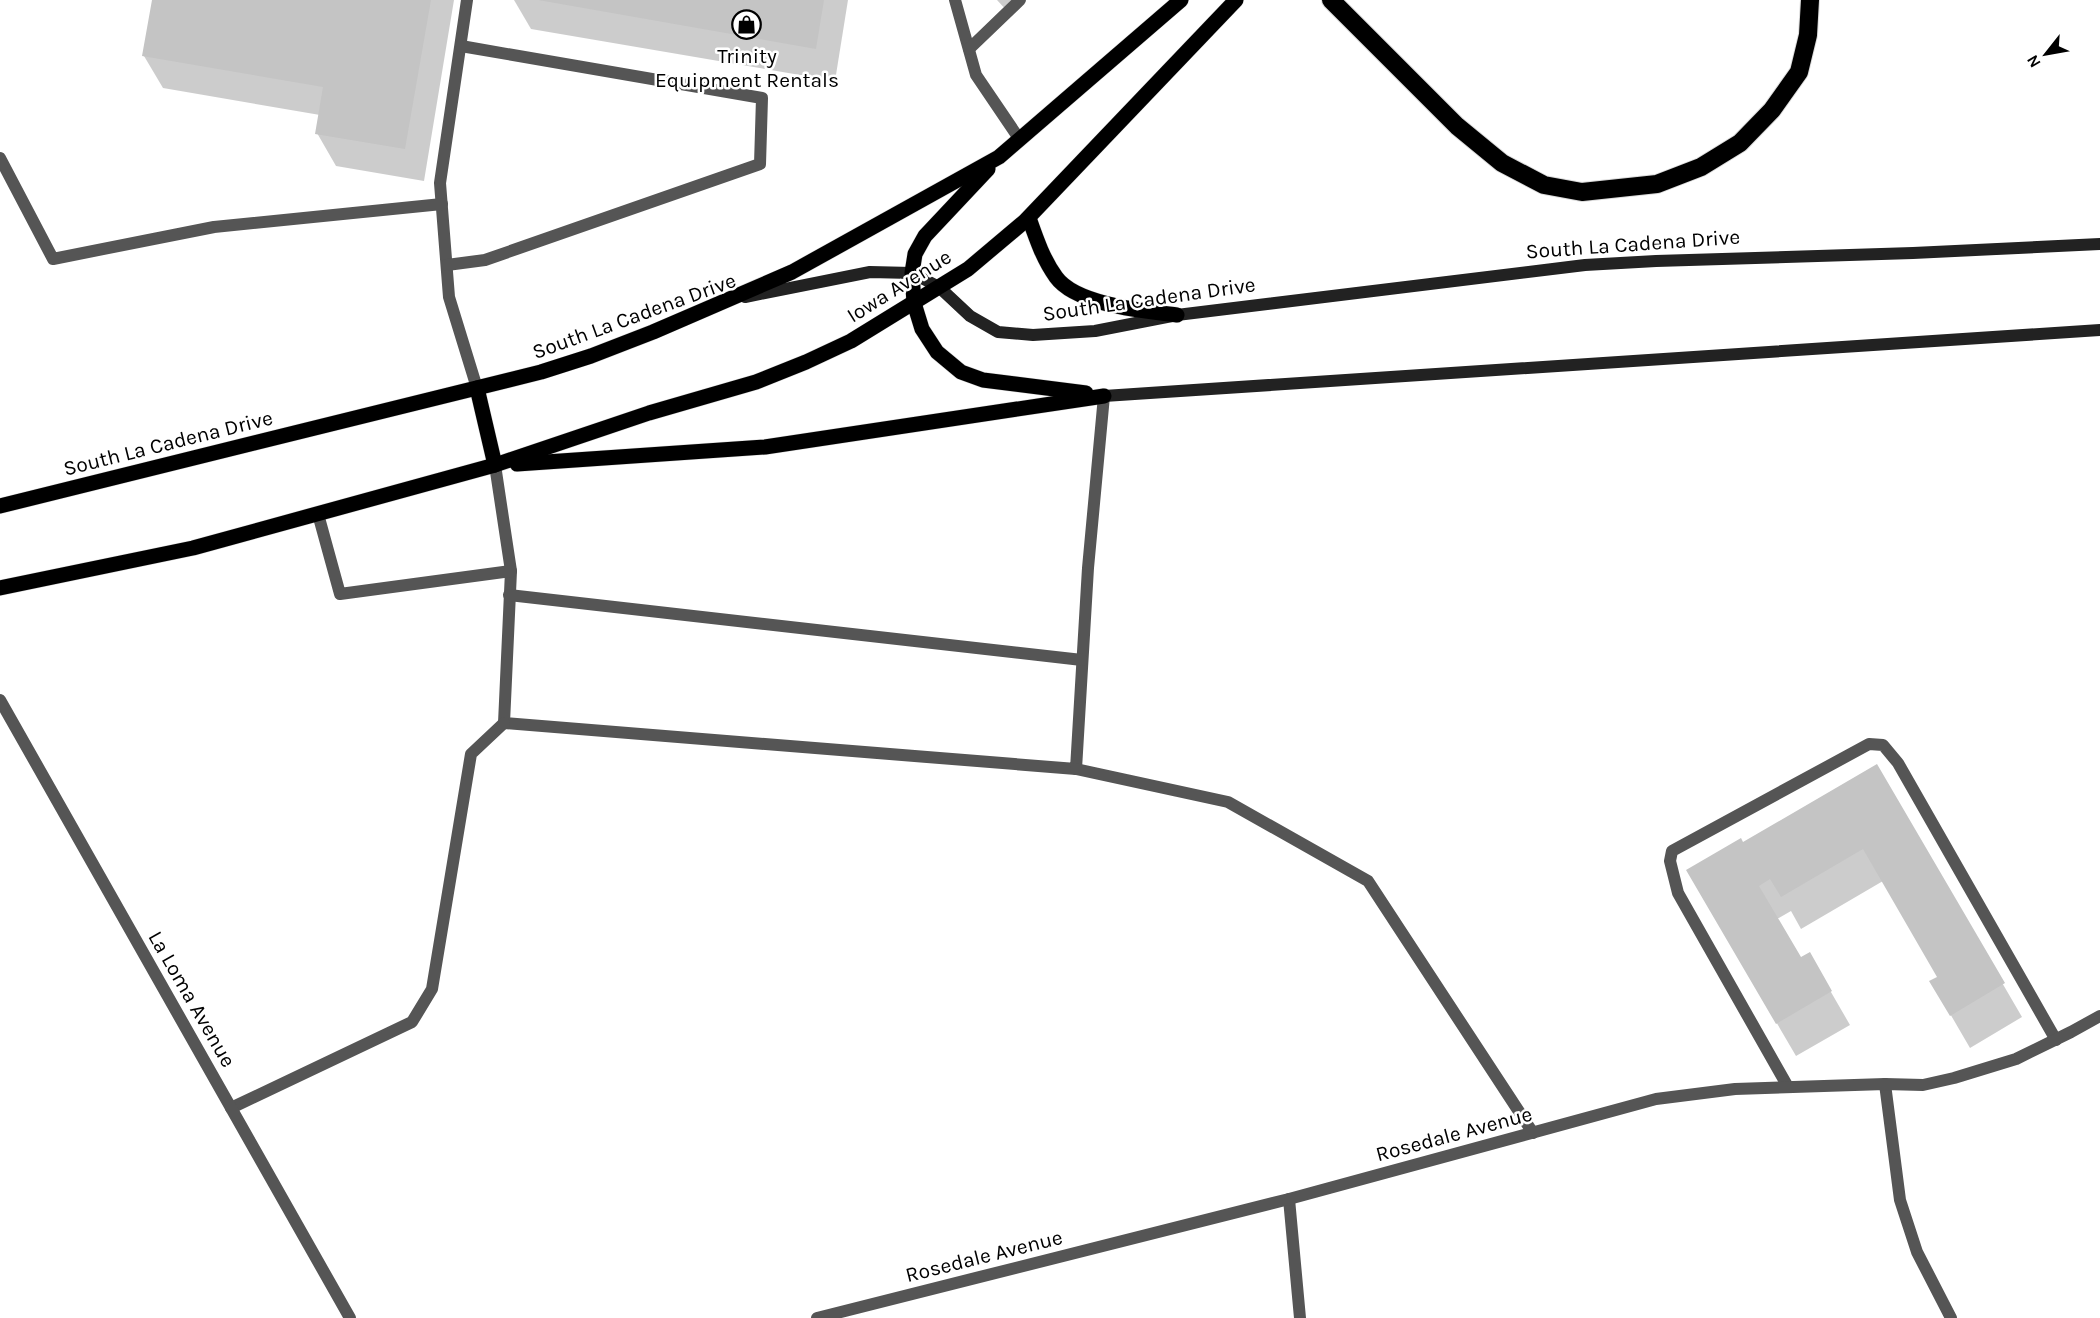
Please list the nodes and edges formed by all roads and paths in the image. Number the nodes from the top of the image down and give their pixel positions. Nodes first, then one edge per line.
1 (467, 0) edge
2 (955, 0) edge
3 (1020, 0) edge
4 (1181, 0) edge
5 (1236, 0) edge
6 (1331, 0) edge
7 (1810, 0) edge
8 (460, 46) junction
9 (969, 49) junction
10 (1020, 140) junction
11 (999, 157) junction
12 (0, 158) edge
13 (442, 204) junction
14 (1029, 218) junction
15 (2100, 244) edge
16 (447, 265) junction
17 (912, 273) junction
18 (939, 287) junction
19 (724, 302) junction
20 (914, 303) junction
21 (1177, 315) junction
22 (2100, 330) edge
23 (477, 388) junction
24 (1104, 396) junction
25 (495, 465) junction
26 (0, 506) edge
27 (318, 514) junction
28 (511, 571) junction
29 (0, 588) edge
30 (509, 596) junction
31 (1082, 660) junction
32 (0, 700) edge
33 (504, 723) junction
34 (1076, 769) junction
35 (2100, 1016) edge
36 (2056, 1040) junction
37 (1885, 1084) junction
38 (1788, 1087) junction
39 (231, 1108) junction
40 (1533, 1133) junction
41 (1289, 1198) junction
42 (350, 1318) edge
43 (817, 1318) edge
44 (1300, 1318) edge
45 (1951, 1318) edge

1 - 8 street
2 - 9 street
3 - 9 street
4 - 10 main road
5 - 14 main road, Iowa Avenue
6 - 7 highway
8 - 13 street
8 - 16 street
9 - 10 street
10 - 11 main road
11 - 17 main road
11 - 19 main road
12 - 13 street
13 - 16 street
14 - 18 main road, Iowa Avenue
14 - 21 main road
15 - 21 main road, South La Cadena Drive
16 - 23 street
17 - 18 main road, South La Cadena Drive
17 - 19 main road, South La Cadena Drive
17 - 20 main road
18 - 20 main road, Iowa Avenue
18 - 21 main road, South La Cadena Drive
19 - 23 main road, South La Cadena Drive
20 - 24 main road
20 - 25 main road, Iowa Avenue
22 - 24 main road
23 - 25 main road
23 - 26 main road, South La Cadena Drive
24 - 25 main road
24 - 31 street
25 - 27 main road
25 - 28 street
27 - 28 street
27 - 29 main road
28 - 30 street
30 - 31 street
30 - 33 street
31 - 34 street
32 - 39 street, La Loma Avenue
33 - 34 street
33 - 39 street
34 - 40 street
35 - 36 street, Rosedale Avenue
36 - 37 street, Rosedale Avenue
36 - 38 street
37 - 38 street, Rosedale Avenue
37 - 45 street
38 - 40 street, Rosedale Avenue
39 - 42 street, La Loma Avenue
40 - 41 street, Rosedale Avenue
41 - 43 street, Rosedale Avenue
41 - 44 street

